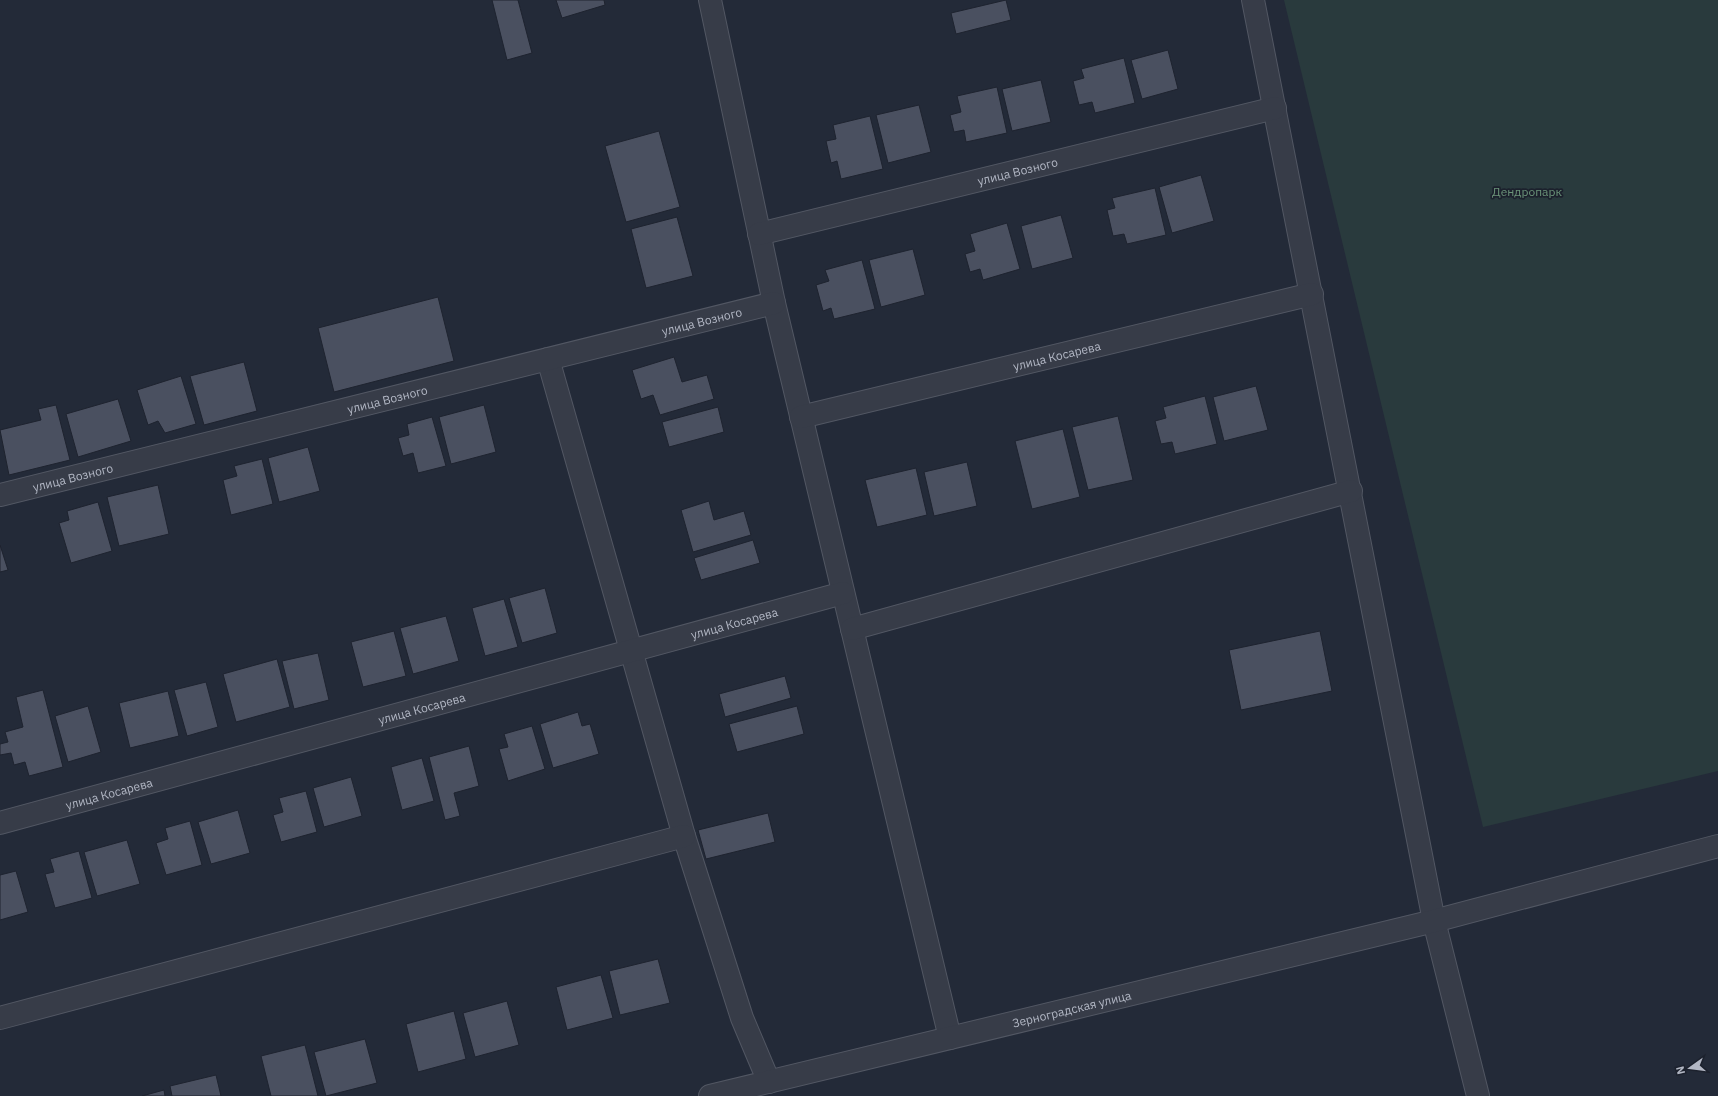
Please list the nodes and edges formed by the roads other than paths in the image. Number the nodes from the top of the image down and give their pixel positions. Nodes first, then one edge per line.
1 (710, 0) edge
2 (1253, 0) edge
3 (1275, 108) junction
4 (759, 234) junction
5 (1312, 294) junction
6 (774, 303) junction
7 (548, 359) junction
8 (801, 417) junction
9 (1350, 491) junction
10 (0, 495) edge
11 (843, 593) junction
12 (852, 629) junction
13 (630, 651) junction
14 (0, 823) edge
15 (684, 836) junction
16 (1718, 846) edge
17 (1434, 921) junction
18 (0, 1018) edge
19 (950, 1038) junction
20 (769, 1082) junction
21 (710, 1096) edge
22 (1478, 1096) edge

1 - 4 street
2 - 3 street
3 - 4 street, улица Возного
3 - 5 street
4 - 6 street
5 - 8 street, улица Косарева
5 - 9 street
6 - 7 street, улица Возного
6 - 8 street
7 - 10 street, улица Возного
7 - 13 street
8 - 11 street
9 - 12 street
9 - 17 street
11 - 12 street
11 - 13 street, улица Косарева
12 - 19 street
13 - 14 street, улица Косарева
13 - 15 street
15 - 18 street
15 - 20 street
16 - 17 street, Зерноградская улица
17 - 19 street, Зерноградская улица
17 - 22 street
19 - 20 street, Зерноградская улица
20 - 21 street, Зерноградская улица

